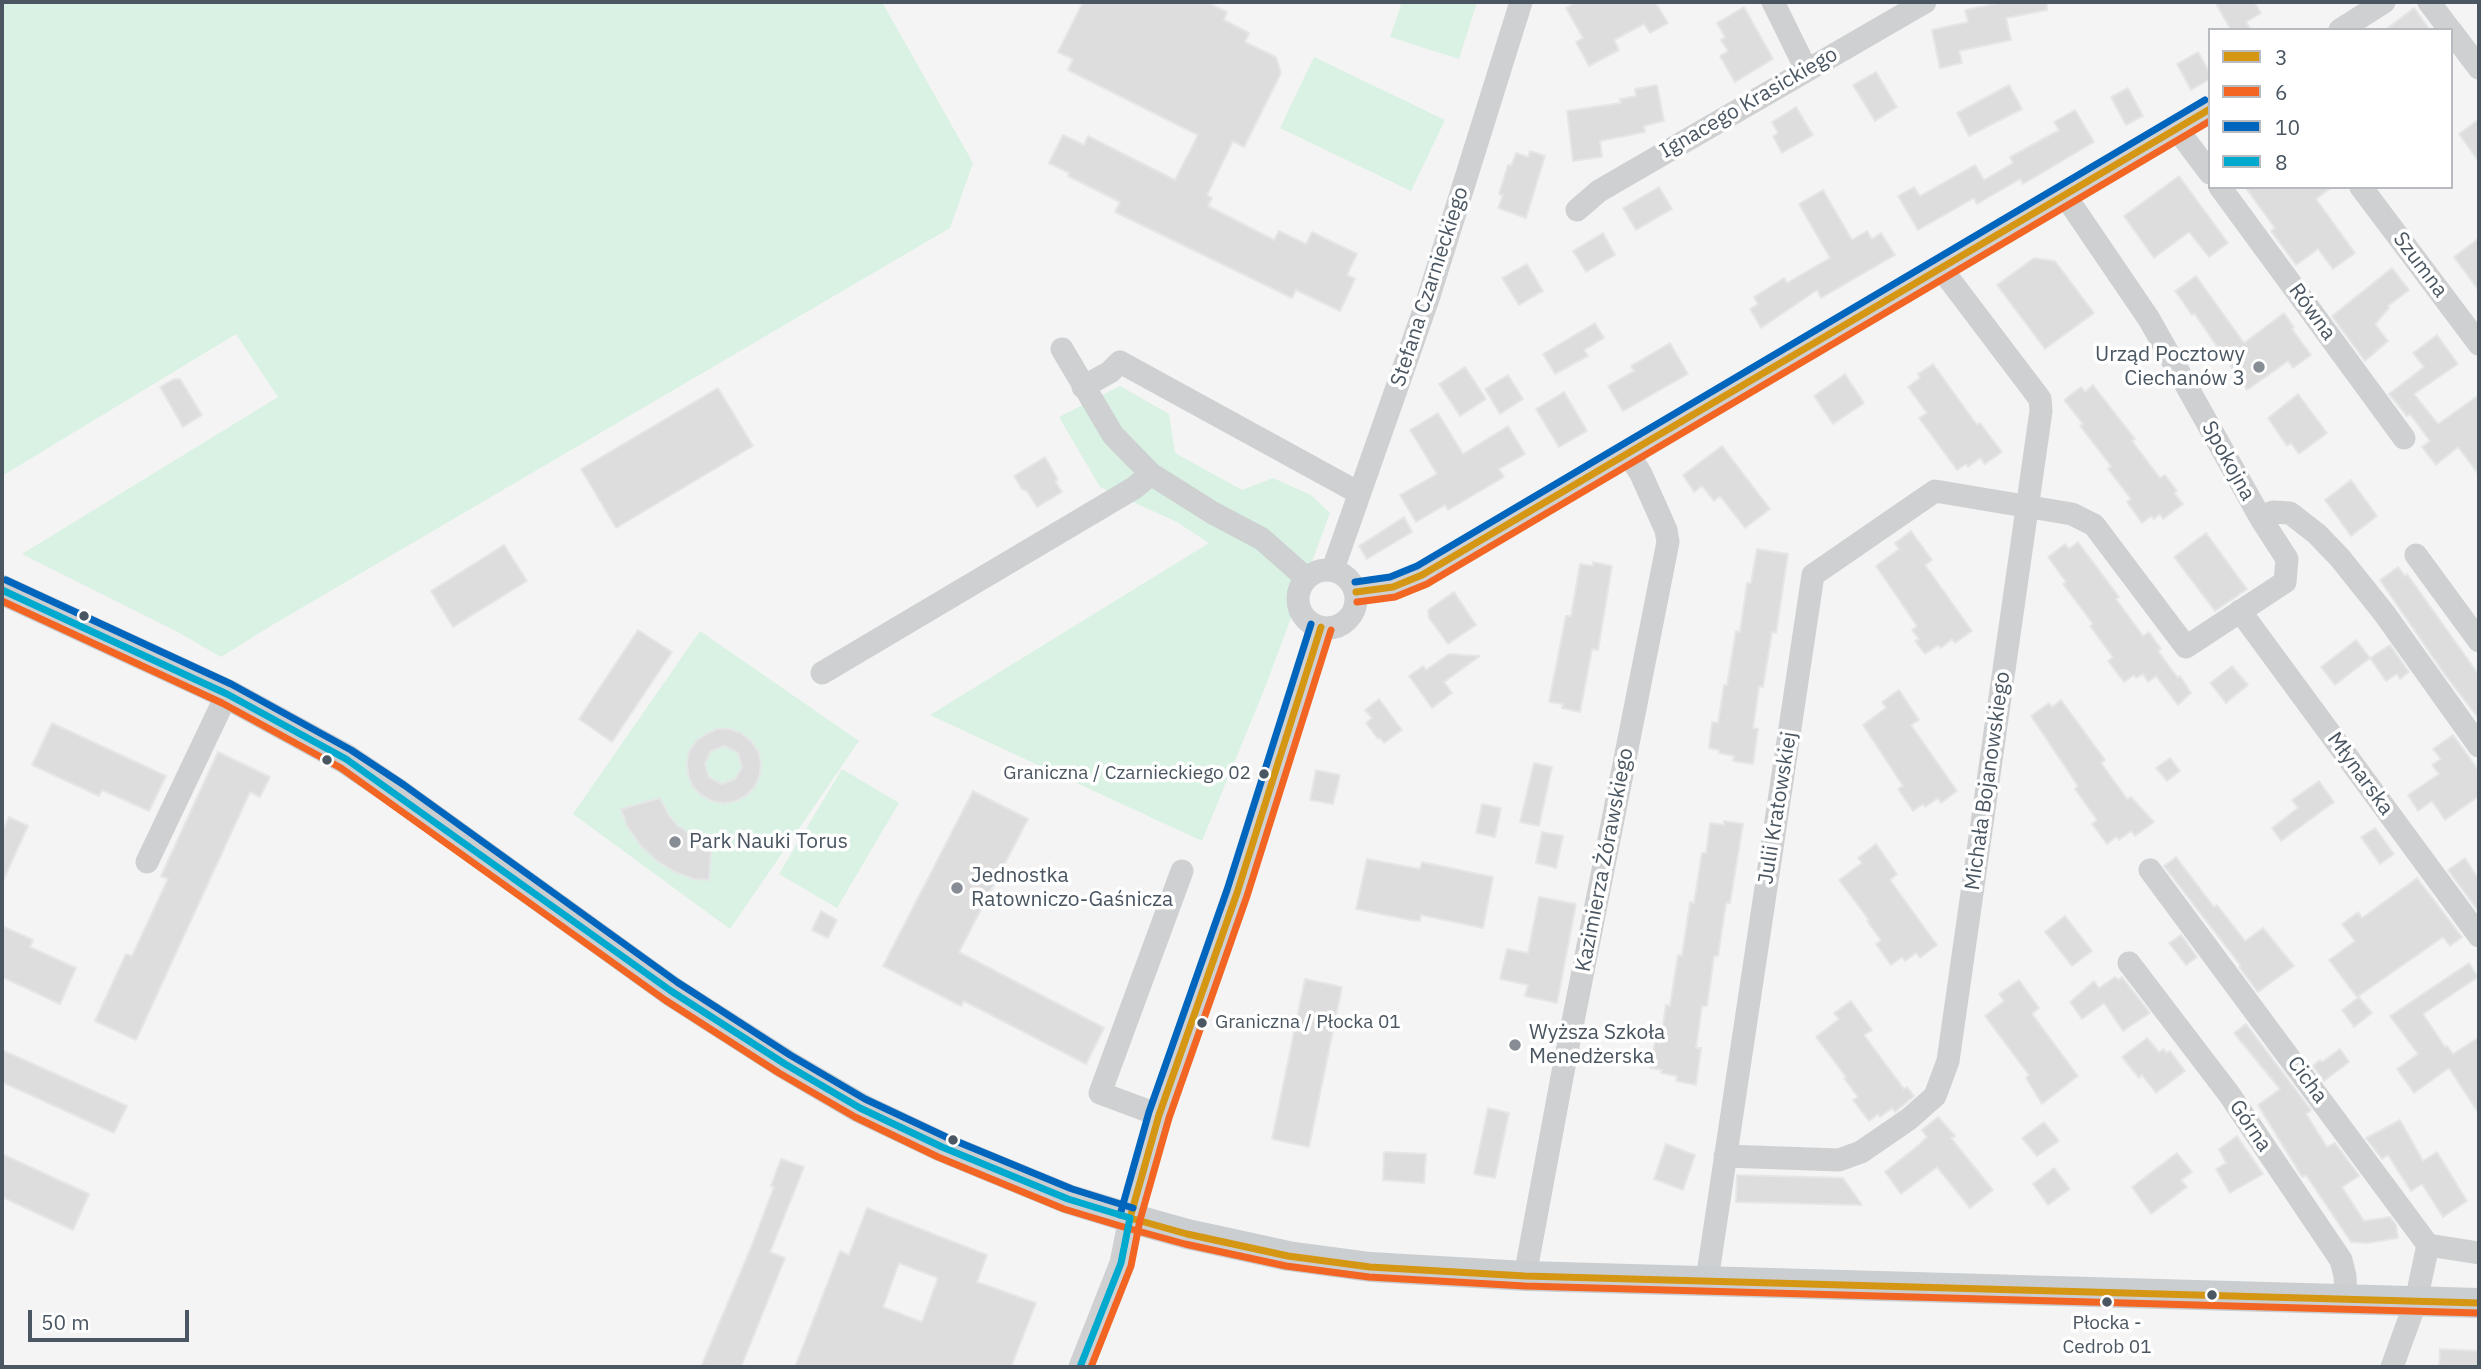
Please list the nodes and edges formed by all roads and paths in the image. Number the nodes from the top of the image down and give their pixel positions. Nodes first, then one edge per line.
1 (1521, 2) edge
2 (1773, 2) edge
3 (1925, 2) edge
4 (2384, 2) edge
5 (2429, 2) edge
6 (2343, 28) edge
7 (2449, 28) edge
8 (2453, 33) edge
9 (2479, 68) edge
10 (1806, 69) junction
11 (2208, 110) edge
12 (2177, 129) junction
13 (2208, 170) edge
14 (2221, 189) edge
15 (2363, 189) edge
16 (2064, 194) junction
17 (1577, 210) dead end
18 (1940, 267) junction
19 (2479, 344) edge
20 (1062, 349) dead end
21 (1083, 387) junction
22 (2404, 438) dead end
23 (1627, 452) junction
24 (1151, 474) junction
25 (1359, 494) junction
26 (2027, 508) junction
27 (2260, 517) junction
28 (2416, 555) dead end
29 (1333, 569) junction
30 (1306, 578) junction
31 (2, 590) edge
32 (1356, 592) junction
33 (2240, 611) junction
34 (1321, 627) junction
35 (2479, 641) edge
36 (822, 673) dead end
37 (227, 694) junction
38 (2479, 746) edge
39 (147, 862) dead end
40 (2150, 870) dead end
41 (1182, 871) dead end
42 (2479, 936) edge
43 (2129, 963) dead end
44 (1159, 1115) junction
45 (1725, 1156) junction
46 (1130, 1218) junction
47 (2428, 1245) junction
48 (2479, 1253) edge
49 (1525, 1276) junction
50 (1707, 1280) junction
51 (2346, 1300) junction
52 (2416, 1301) junction
53 (2479, 1303) edge
54 (1080, 1367) edge
55 (2392, 1367) edge

1 - 25 street, Stefana Czarnieckiego
2 - 10 street
3 - 10 street, Ignacego Krasickiego
4 - 6 street
5 - 7 street
8 - 9 street
10 - 17 street, Ignacego Krasickiego
11 - 12 street
12 - 13 street
12 - 16 street
14 - 22 street, Równa
15 - 19 street, Szumna
16 - 18 street
16 - 27 street, Spokojna
18 - 23 street
18 - 26 street, Michała Bojanowskiego
20 - 21 street
21 - 24 street
21 - 25 street
23 - 32 street
23 - 49 street, Kazimierza Żórawskiego
24 - 30 street
24 - 36 street
25 - 29 street, Stefana Czarnieckiego
26 - 33 street, Julii Kratowskiej
26 - 45 street, Michała Bojanowskiego
26 - 45 street, Julii Kratowskiej
27 - 33 street
27 - 38 street, Spokojna
28 - 35 street
29 - 30 street
29 - 32 street
30 - 34 street
31 - 37 main road
32 - 34 street
33 - 42 street, Młynarska
34 - 44 street
37 - 39 street
37 - 46 main road
40 - 47 street, Cicha
41 - 44 street
43 - 51 street, Górna
44 - 46 street
45 - 50 street, Julii Kratowskiej
46 - 49 main road
46 - 54 street
47 - 48 street
47 - 52 street
49 - 50 main road
50 - 51 main road
51 - 52 main road
52 - 53 main road
52 - 55 street

